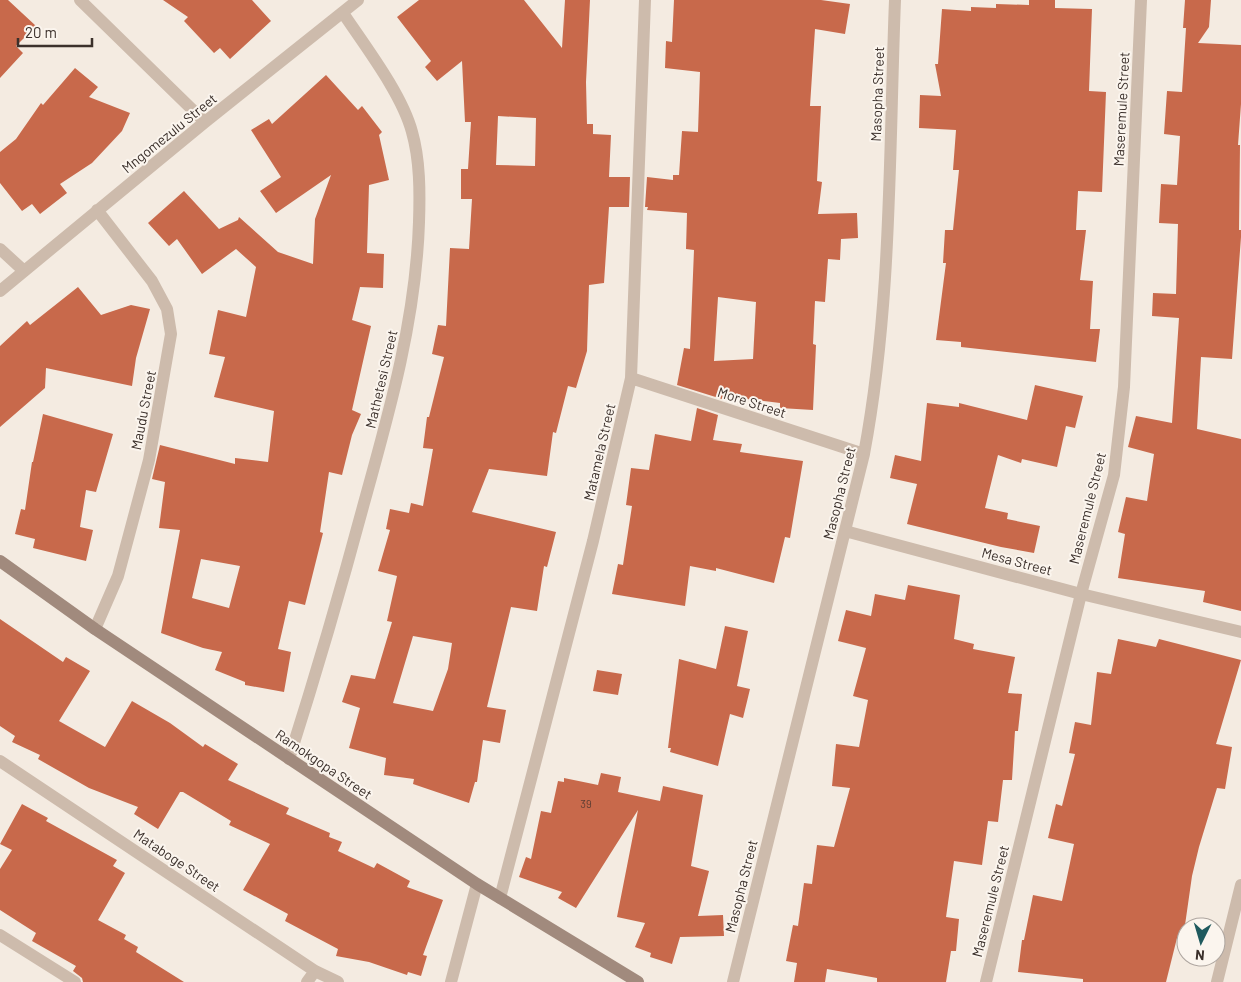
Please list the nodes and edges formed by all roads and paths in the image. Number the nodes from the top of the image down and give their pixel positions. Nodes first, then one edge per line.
1 (80, 0) edge
2 (358, 0) edge
3 (645, 0) edge
4 (895, 0) edge
5 (1141, 0) edge
6 (343, 13) junction
7 (206, 122) junction
8 (97, 210) junction
9 (0, 249) edge
10 (23, 270) junction
11 (0, 291) edge
12 (631, 378) junction
13 (864, 454) junction
14 (845, 531) junction
15 (0, 561) edge
16 (1081, 594) junction
17 (95, 629) junction
18 (1241, 632) edge
19 (289, 759) junction
20 (0, 761) edge
21 (476, 884) junction
22 (1241, 886) edge
23 (500, 898) junction
24 (0, 935) edge
25 (315, 971) junction
26 (75, 982) edge
27 (307, 982) edge
28 (338, 982) edge
29 (452, 982) edge
30 (638, 982) edge
31 (733, 982) edge
32 (986, 982) edge
33 (1217, 982) edge

1 - 7 street
2 - 6 street, Mngomezulu Street
3 - 12 street, Matamela Street
4 - 13 street, Masopha Street
5 - 16 street, Maseremule Street
6 - 7 street, Mngomezulu Street
6 - 19 street, Mathetesi Street
7 - 8 street, Mngomezulu Street
8 - 10 street, Mngomezulu Street
8 - 17 street, Maudu Street
9 - 10 street
10 - 11 street, Mngomezulu Street
12 - 13 street, More Street
12 - 23 street, Matamela Street
13 - 14 street, Masopha Street
14 - 16 street, Mesa Street
14 - 31 street, Masopha Street
15 - 17 street, Ramokgopa Street
16 - 18 street, Mesa Street
16 - 32 street, Maseremule Street
17 - 19 street, Ramokgopa Street
19 - 21 street, Ramokgopa Street
20 - 25 street, Mataboge Street
21 - 23 street, Ramokgopa Street
21 - 29 street
22 - 33 street
23 - 30 street, Ramokgopa Street
24 - 26 street
25 - 27 street
25 - 28 street, Mataboge Street

